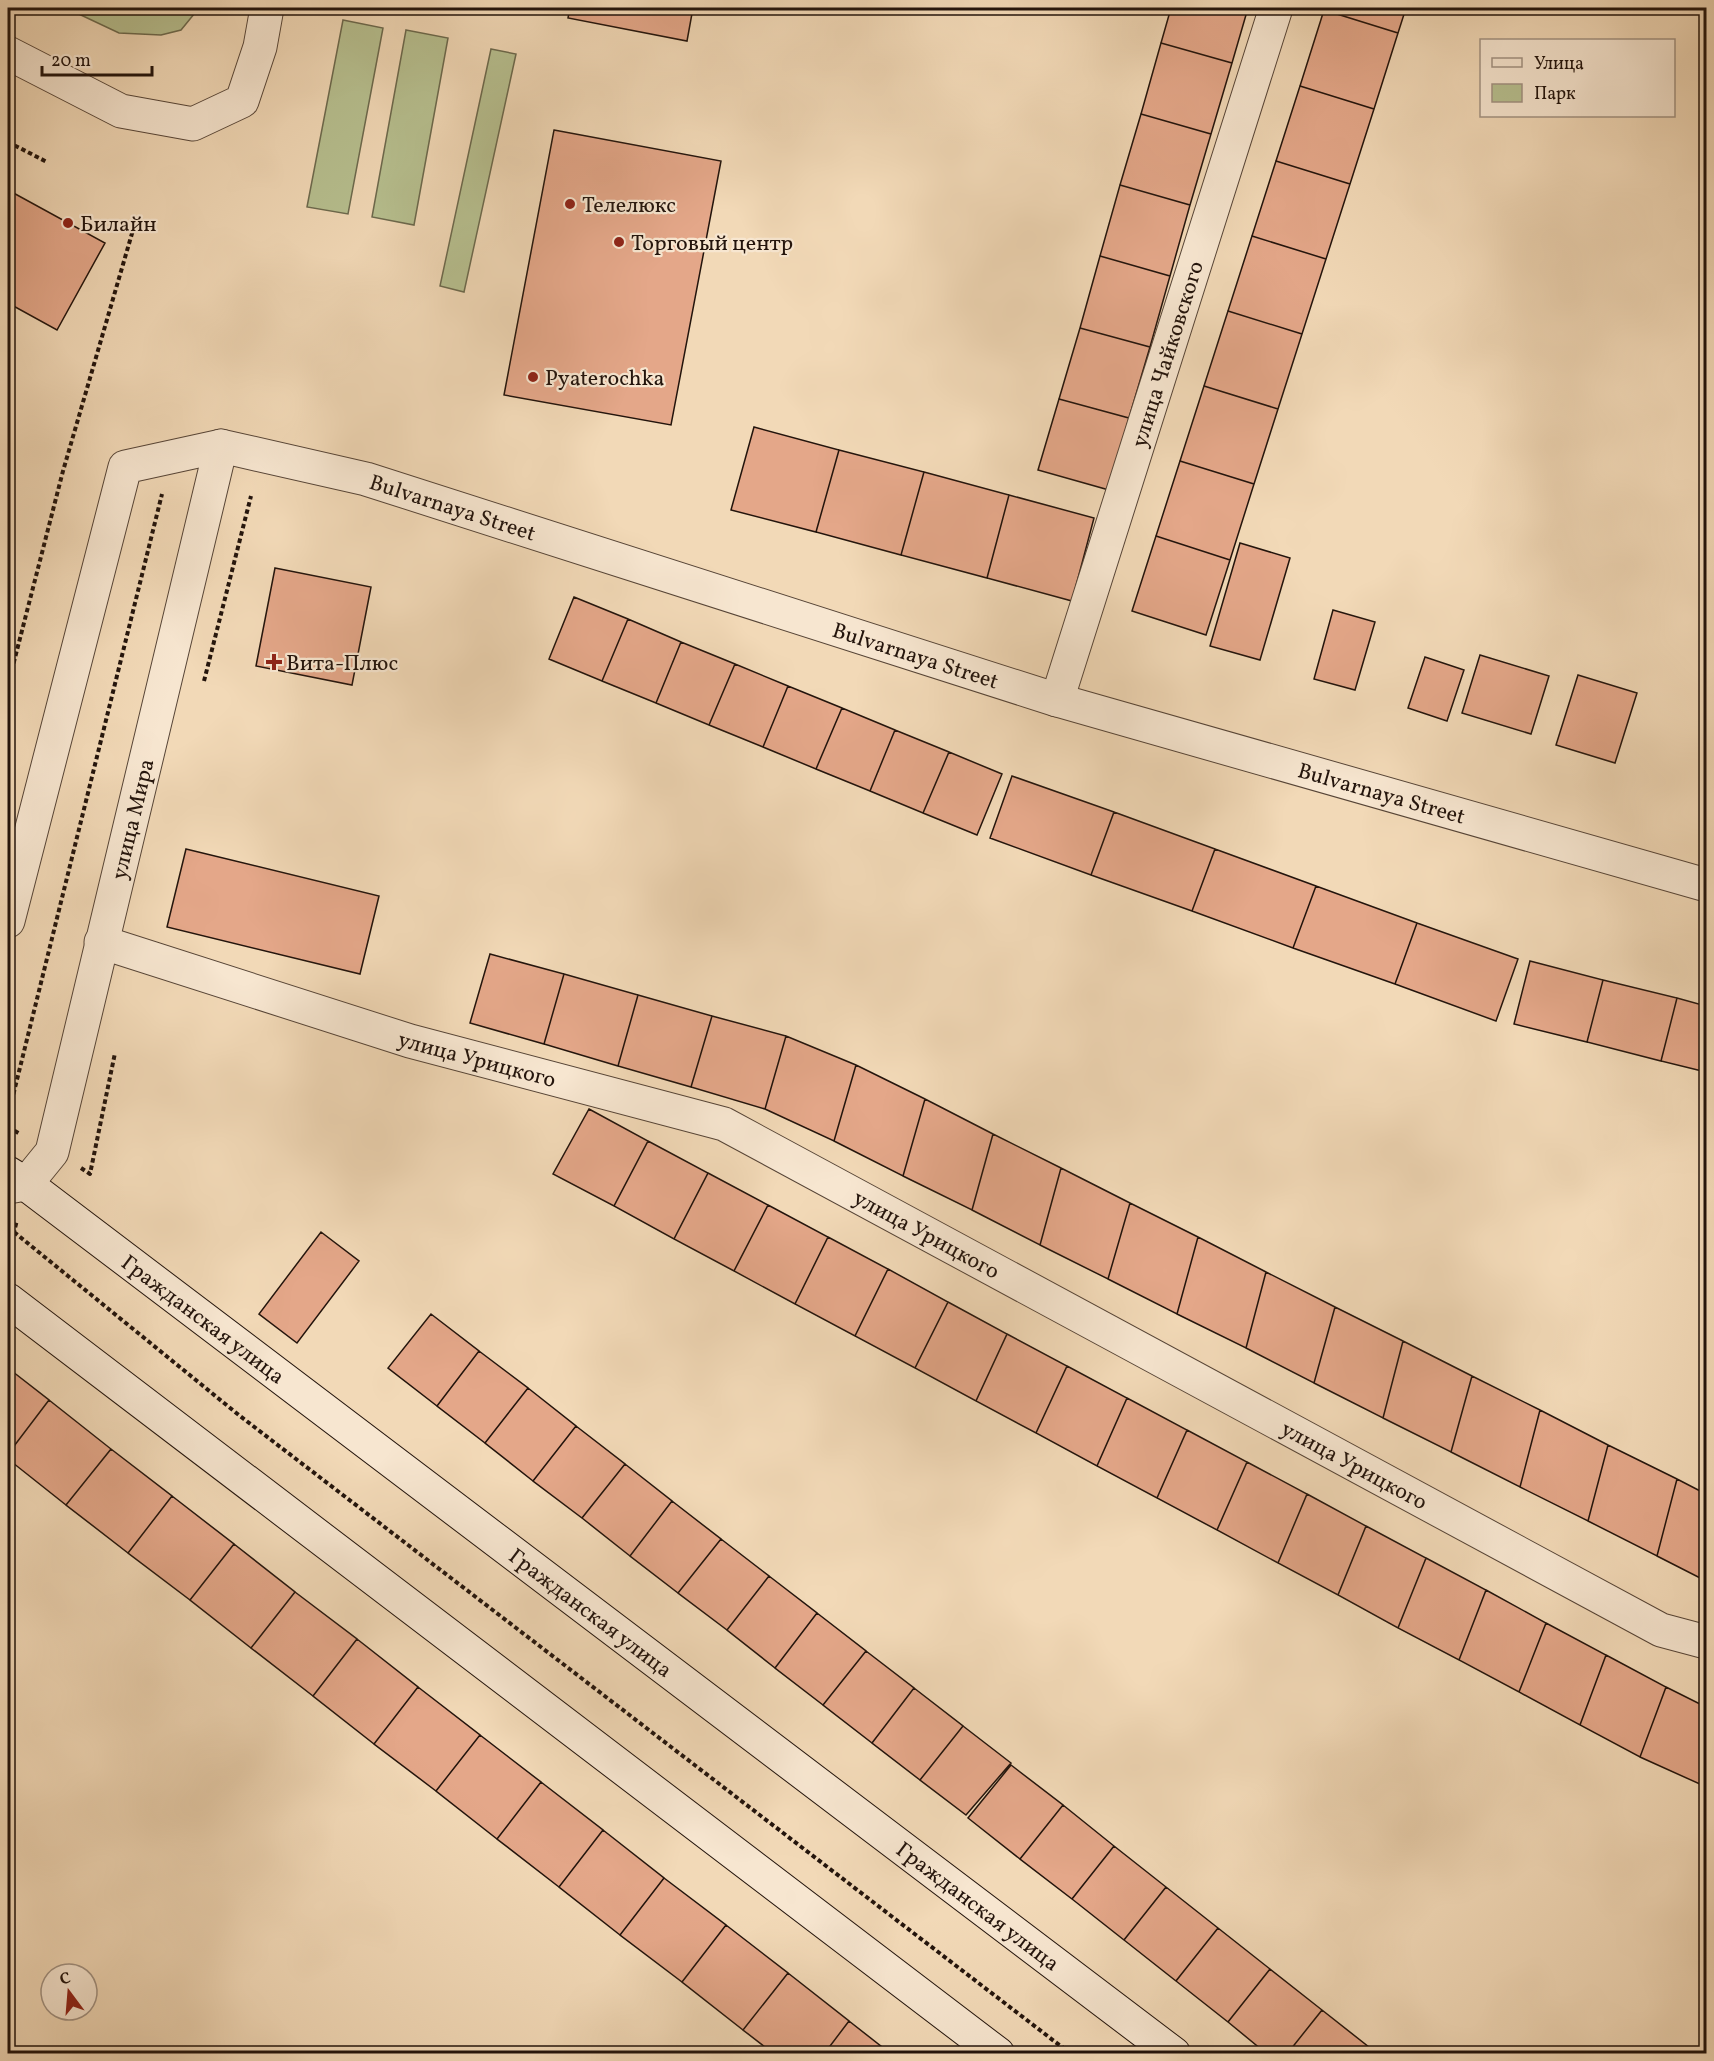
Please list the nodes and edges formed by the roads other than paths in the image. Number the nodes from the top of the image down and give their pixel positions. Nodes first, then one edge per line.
1 (267, 8) edge
2 (1276, 8) edge
3 (8, 53) edge
4 (221, 446) junction
5 (1057, 700) junction
6 (1707, 885) edge
7 (8, 921) edge
8 (101, 942) junction
9 (14, 1182) edge
10 (8, 1300) edge
11 (1707, 1642) edge
12 (998, 2054) edge
13 (1174, 2054) edge

1 - 3 street
2 - 5 street, улица Чайковского
4 - 5 street, Bulvarnaya Street
4 - 7 street, Bulvarnaya Street
4 - 8 street, улица Мира
5 - 6 street, Bulvarnaya Street
8 - 9 street, улица Мира
8 - 11 street, улица Урицкого
9 - 13 street, Гражданская улица
10 - 12 street

